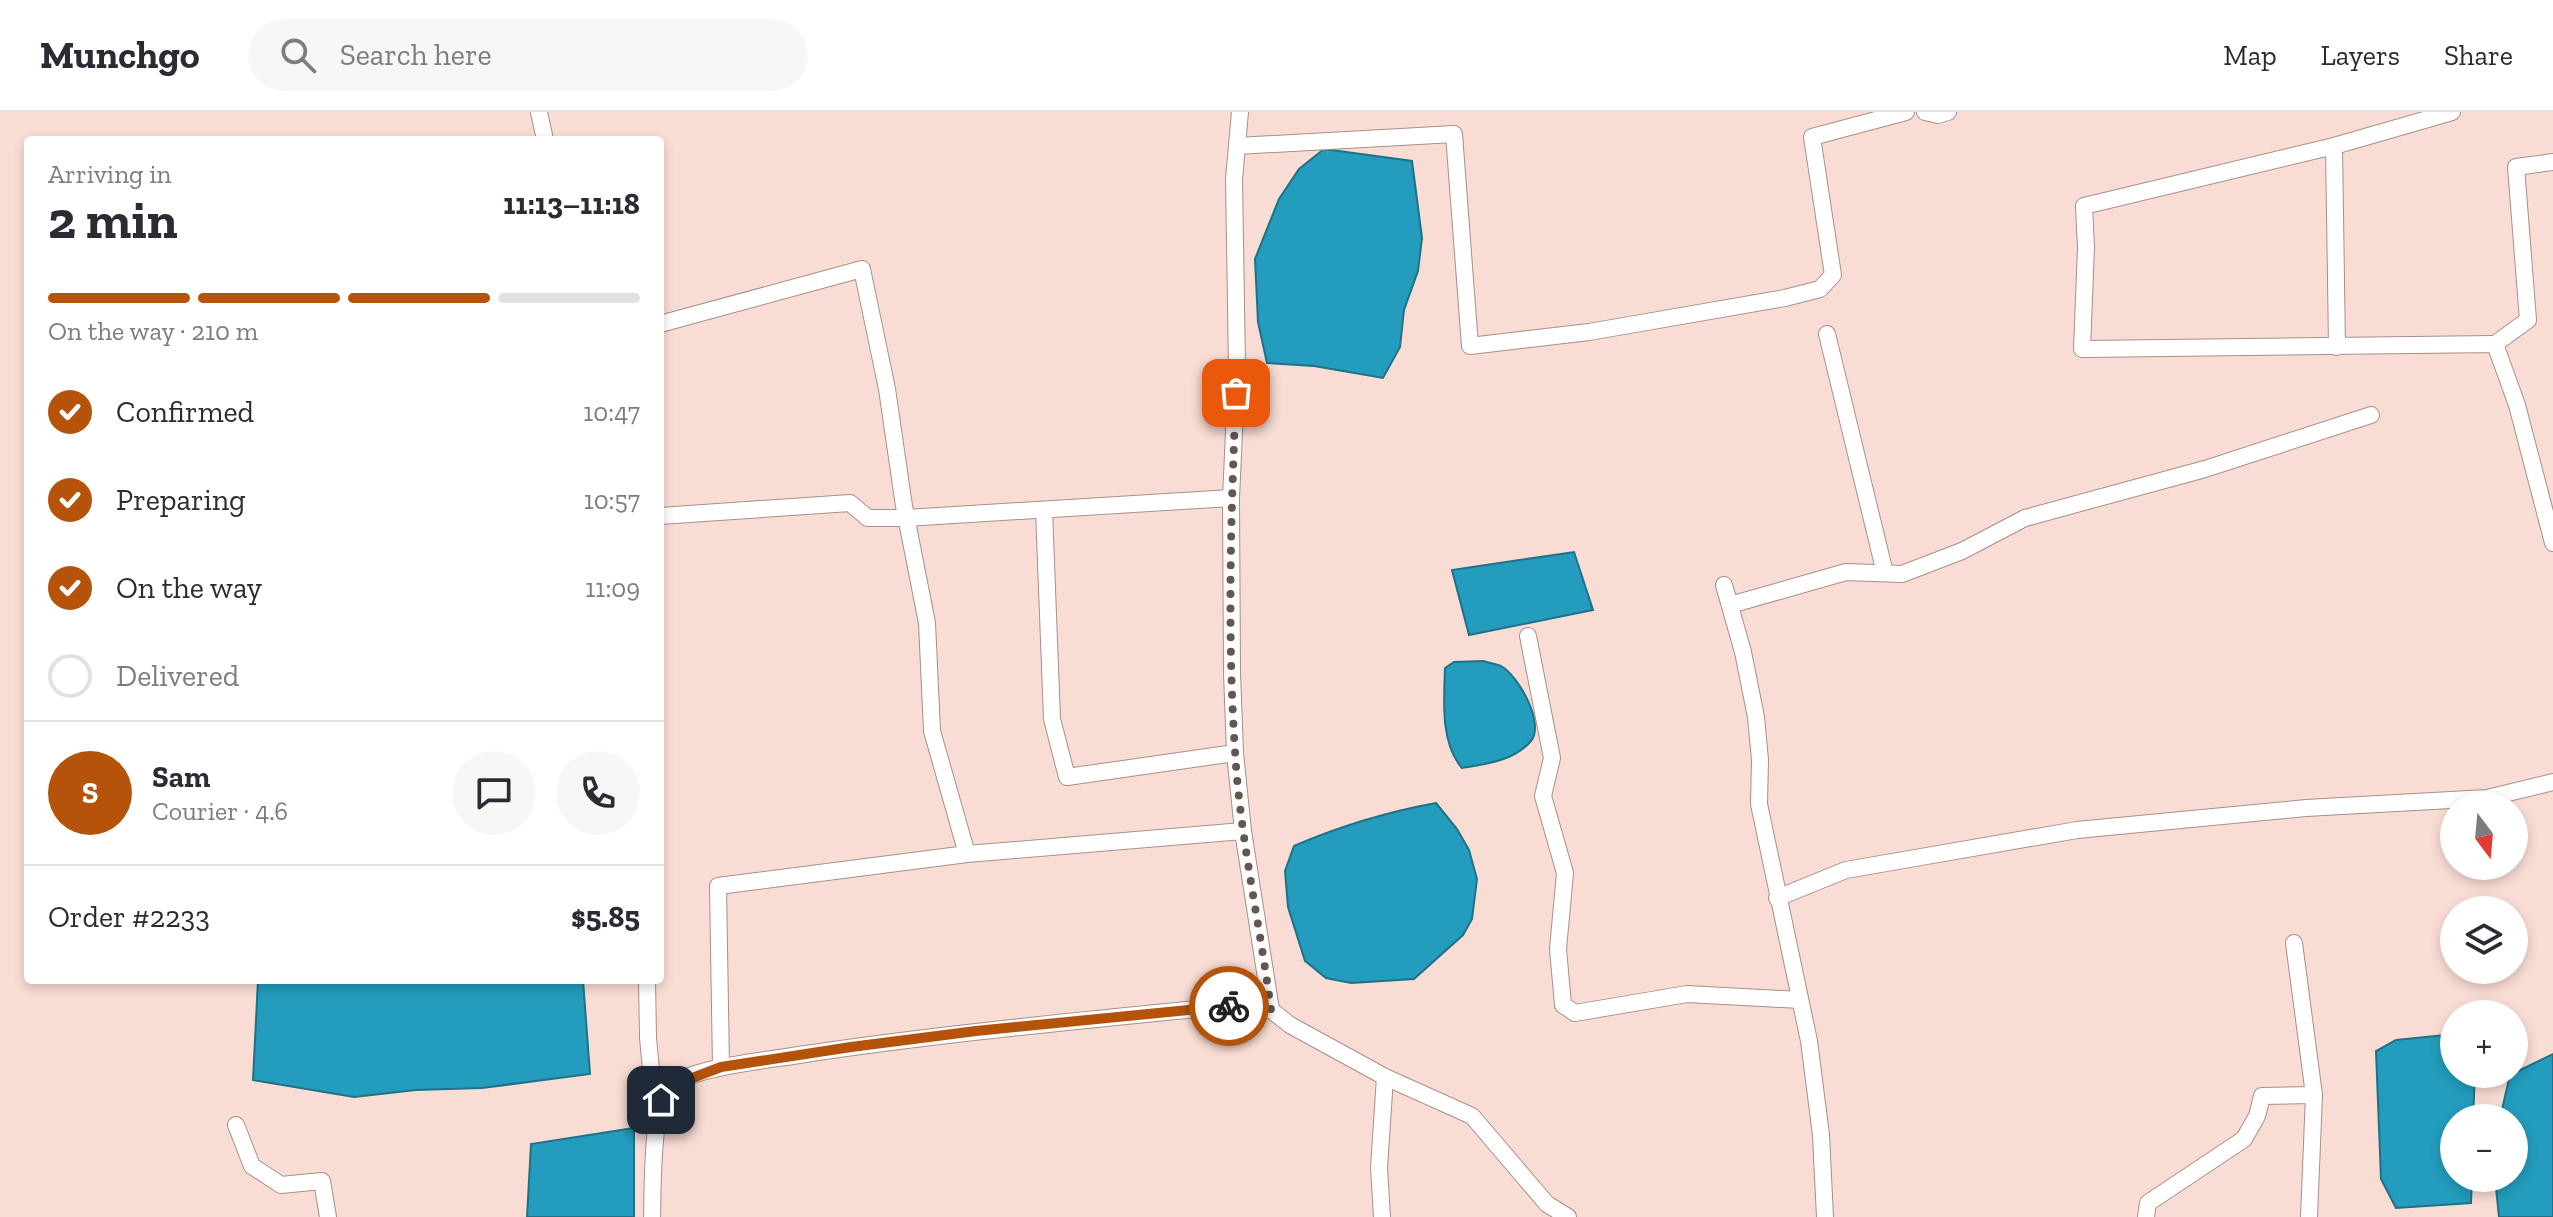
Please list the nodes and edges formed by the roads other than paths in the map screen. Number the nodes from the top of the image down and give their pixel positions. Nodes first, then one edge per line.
1 (542, 112) edge
2 (559, 112) edge
3 (1906, 112) edge
4 (1925, 112) edge
5 (1948, 112) edge
6 (2452, 112) edge
7 (1237, 113) edge
8 (545, 136) edge
9 (1237, 146) junction
10 (2334, 146) junction
11 (2553, 162) edge
12 (664, 323) edge
13 (1827, 334) dead end
14 (2495, 344) junction
15 (2337, 347) junction
16 (2371, 415) dead end
17 (1231, 498) junction
18 (1044, 510) junction
19 (664, 516) edge
20 (906, 518) junction
21 (2553, 543) edge
22 (1885, 573) junction
23 (1724, 585) dead end
24 (1730, 605) junction
25 (1528, 636) dead end
26 (1235, 753) junction
27 (2553, 782) edge
28 (1243, 831) junction
29 (967, 854) junction
30 (1777, 898) junction
31 (2294, 943) dead end
32 (647, 984) edge
33 (1800, 1000) junction
34 (1271, 1010) junction
35 (721, 1067) junction
36 (1385, 1077) junction
37 (2314, 1095) junction
38 (657, 1124) junction
39 (236, 1125) dead end
40 (328, 1217) edge
41 (652, 1217) edge
42 (1382, 1217) edge
43 (1568, 1217) edge
44 (1825, 1217) edge
45 (2146, 1217) edge
46 (2309, 1217) edge

1 - 2 street
1 - 8 street
3 - 9 street
4 - 5 street
6 - 10 street
7 - 9 street
9 - 17 street
10 - 15 street
10 - 15 street
11 - 14 street
12 - 20 street
13 - 22 street
14 - 15 street
14 - 21 street
16 - 22 street
17 - 18 street
17 - 26 street
18 - 20 street
18 - 26 street
19 - 20 street
20 - 29 street
22 - 24 street
23 - 24 street
24 - 30 street
25 - 33 street
26 - 28 street
27 - 30 street
28 - 29 street
28 - 34 street
29 - 35 street
30 - 33 street
31 - 37 street
32 - 38 street
33 - 44 street
34 - 35 street
34 - 36 street
35 - 38 street
36 - 42 street
36 - 43 street
37 - 45 street
37 - 46 street
38 - 41 street
39 - 40 street

